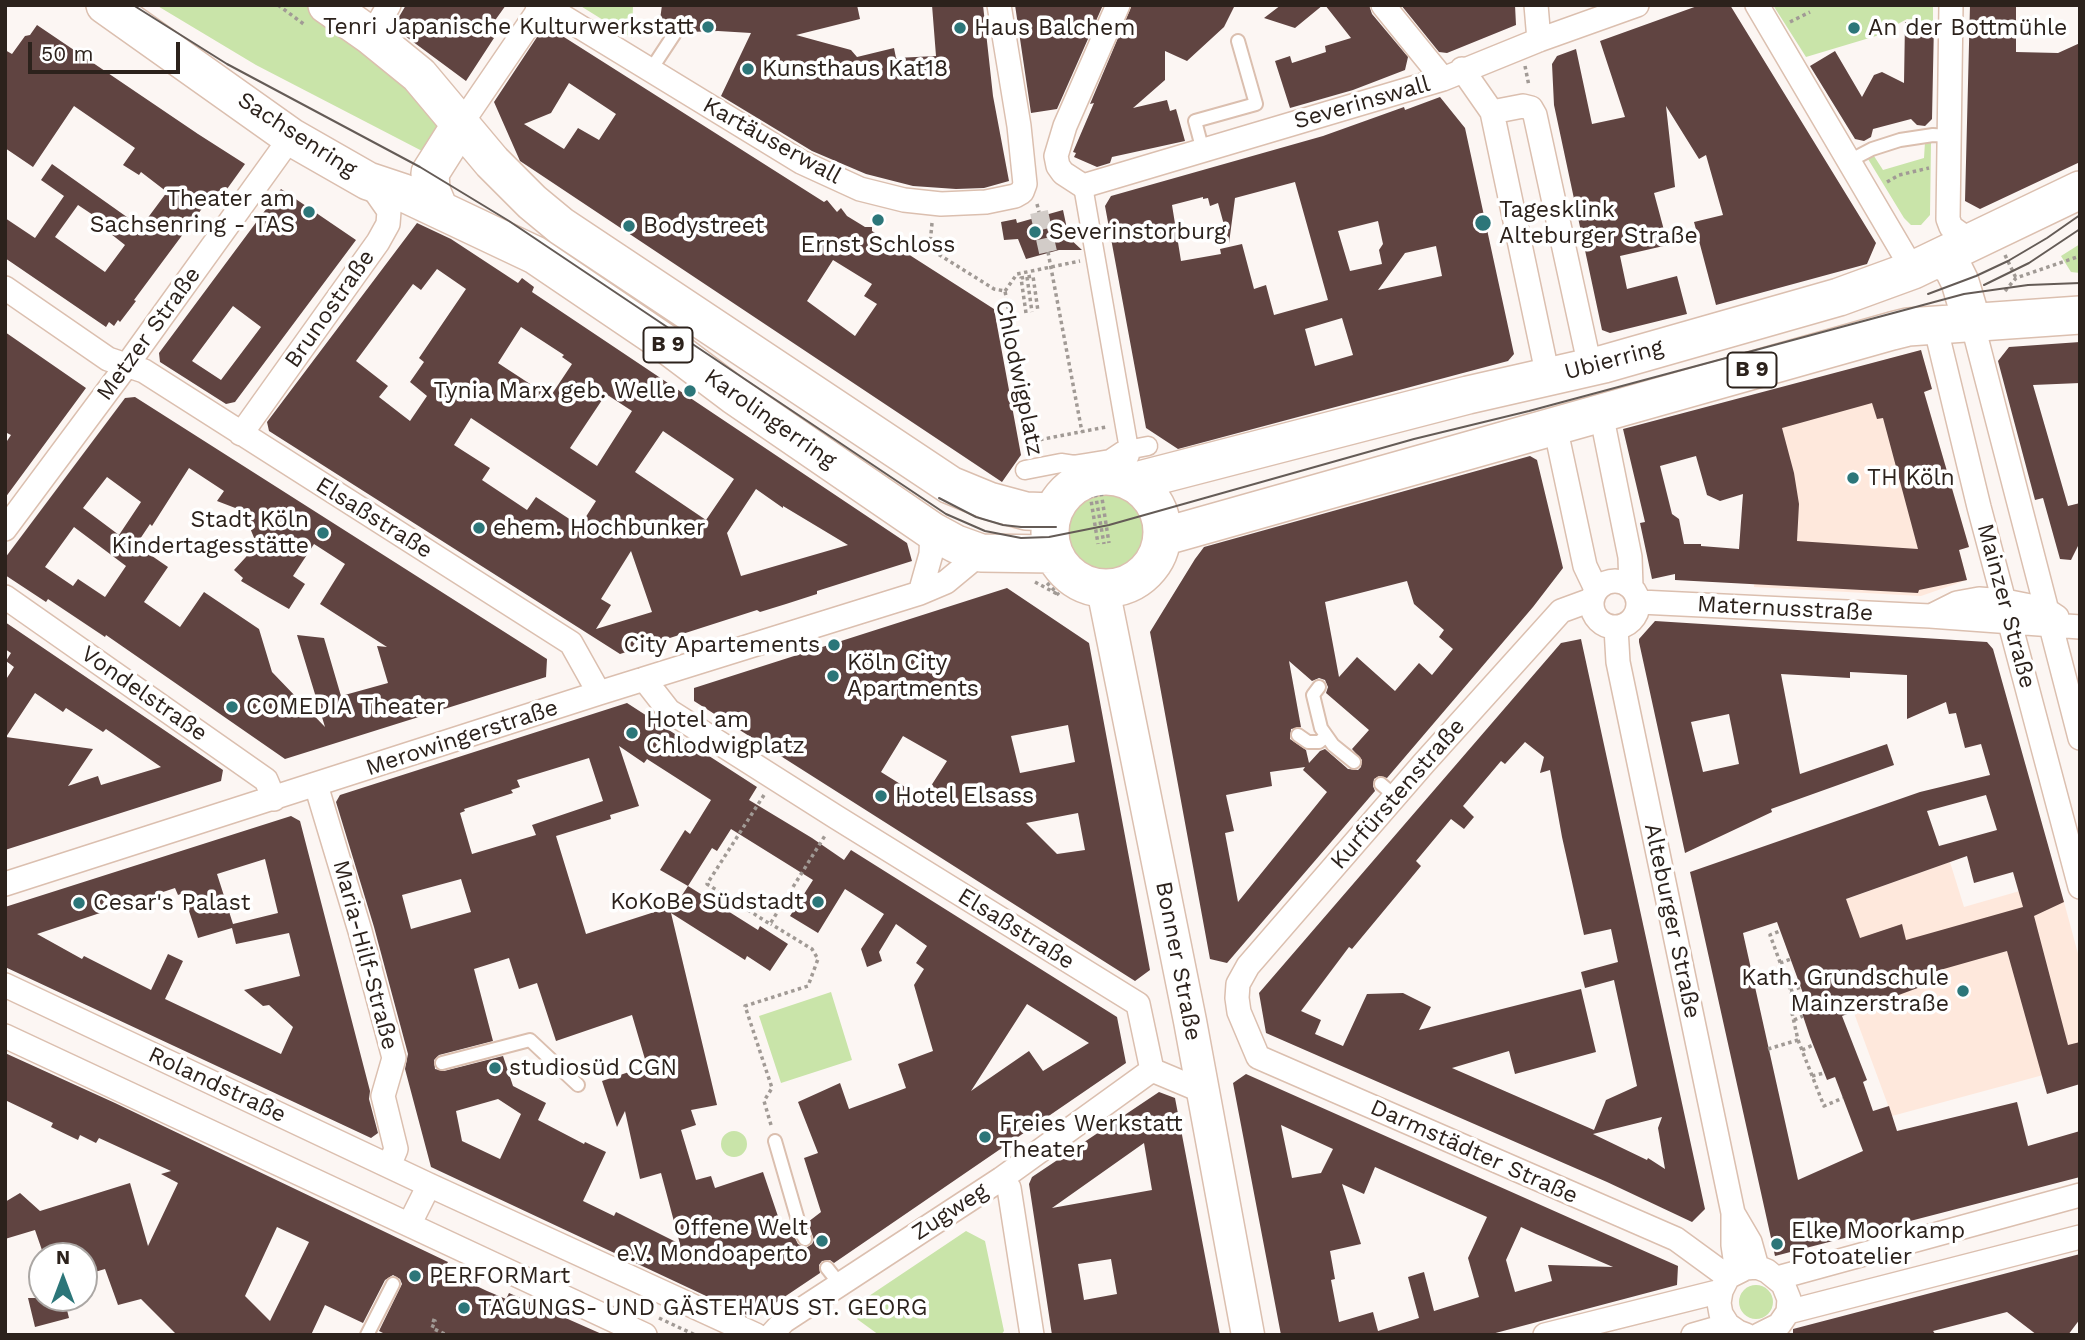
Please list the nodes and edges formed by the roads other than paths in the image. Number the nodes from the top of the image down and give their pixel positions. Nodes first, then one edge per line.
1 (105, 5) edge
2 (327, 5) edge
3 (542, 5) edge
4 (999, 5) edge
5 (1118, 5) edge
6 (1383, 5) edge
7 (1536, 5) edge
8 (1637, 5) edge
9 (1757, 5) edge
10 (1951, 5) edge
11 (380, 21) edge
12 (677, 30) dead end
13 (1238, 41) dead end
14 (1530, 43) junction
15 (650, 71) junction
16 (1452, 74) junction
17 (1492, 111) junction
18 (461, 124) junction
19 (1949, 136) junction
20 (291, 137) junction
21 (1203, 151) junction
22 (1849, 161) junction
23 (379, 183) junction
24 (1083, 186) junction
25 (2080, 190) edge
26 (439, 209) junction
27 (1972, 242) junction
28 (1924, 265) junction
29 (5, 288) edge
30 (2080, 315) edge
31 (1972, 323) junction
32 (1936, 325) junction
33 (127, 365) junction
34 (1590, 367) junction
35 (1548, 377) junction
36 (1601, 414) junction
37 (1555, 426) junction
38 (241, 434) junction
39 (1148, 446) dead end
40 (1101, 463) junction
41 (1031, 469) road end
42 (1053, 512) junction
43 (5, 529) edge
44 (932, 531) junction
45 (1162, 537) junction
46 (981, 553) junction
47 (1044, 568) junction
48 (1103, 589) junction
49 (920, 593) junction
50 (1635, 594) junction
51 (1594, 595) junction
52 (5, 597) edge
53 (2008, 611) junction
54 (2062, 622) edge
55 (1616, 628) junction
56 (645, 679) junction
57 (1319, 687) dead end
58 (599, 693) junction
59 (1298, 735) dead end
60 (1324, 738) dead end
61 (2080, 738) edge
62 (1354, 762) dead end
63 (316, 785) junction
64 (274, 799) junction
65 (5, 884) edge
66 (2080, 887) edge
67 (5, 985) edge
68 (1239, 1012) joint
69 (5, 1036) edge
70 (442, 1063) dead end
71 (1152, 1070) junction
72 (578, 1084) dead end
73 (1202, 1091) junction
74 (775, 1141) road end
75 (389, 1166) junction
76 (1001, 1179) junction
77 (429, 1185) junction
78 (2080, 1195) edge
79 (414, 1232) junction
80 (2080, 1237) edge
81 (805, 1239) dead end
82 (1744, 1277) junction
83 (393, 1284) dead end
84 (1787, 1312) junction
85 (1737, 1330) edge
86 (1766, 1334) edge
87 (367, 1335) edge
88 (645, 1335) edge
89 (756, 1335) edge
90 (771, 1335) edge
91 (1032, 1335) edge
92 (1248, 1335) edge
93 (1545, 1335) edge
94 (1693, 1335) edge

1 - 20 main road, Sachsenring / B 9
2 - 11 main road, B 9
3 - 15 street, Kartäuserwall
3 - 18 street
4 - 15 street, Kartäuserwall
5 - 24 street
6 - 16 street
7 - 14 street
8 - 14 street, Severinswall
9 - 22 street
10 - 19 street
11 - 18 main road, B 9
12 - 15 lane
13 - 21 lane
14 - 16 street, Severinswall
16 - 17 street
16 - 21 street, Severinswall
17 - 34 street
17 - 35 street
18 - 26 main road
18 - 42 main road, Karolingerring / B 9
19 - 22 lane
19 - 27 street
20 - 23 main road, Sachsenring / B 9
20 - 33 street, Metzer Straße
21 - 24 street, Severinswall
22 - 28 street
23 - 26 main road, Karolingerring / B 9
23 - 38 street, Brunostraße
24 - 40 street
25 - 27 main road, Ubierring / B 9
26 - 44 main road, Karolingerring / B 9
27 - 28 main road, Ubierring / B 9
28 - 31 main road
28 - 34 main road, Ubierring / B 9
29 - 33 street, Elsaßstraße
30 - 31 main road, Ubierring / B 9
31 - 32 main road, Ubierring / B 9
31 - 54 street, Mainzer Straße
32 - 36 main road, Ubierring / B 9
32 - 53 street, Mainzer Straße
33 - 38 street, Elsaßstraße
33 - 43 street, Metzer Straße
34 - 35 main road, Ubierring / B 9
35 - 40 main road, Ubierring / B 9
36 - 37 main road, Ubierring / B 9
36 - 50 street
37 - 45 main road, Ubierring / B 9
37 - 51 street
38 - 58 street, Elsaßstraße
39 - 40 street, Chlodwigplatz
40 - 41 street, Chlodwigplatz
40 - 42 main road, Chlodwigplatz / B 9
40 - 45 main road
42 - 47 main road
44 - 46 main road, Karolingerring / B 9
44 - 49 street
45 - 48 main road
46 - 47 main road, Karolingerring / B 9
46 - 49 street, Merowingerstraße
47 - 48 main road
48 - 73 main road, Bonner Straße
49 - 56 street, Merowingerstraße
50 - 51 street
50 - 53 street, Maternusstraße
50 - 55 street
51 - 55 street
51 - 68 street, Kurfürstenstraße
52 - 64 street, Vondelstraße
53 - 54 street, Maternusstraße
53 - 66 street, Mainzer Straße
54 - 61 street, Mainzer Straße
55 - 82 street, Alteburger Straße
56 - 58 street, Merowingerstraße
56 - 71 street, Elsaßstraße
57 - 62 lane
58 - 63 street, Merowingerstraße
59 - 60 lane
63 - 64 street, Merowingerstraße
63 - 75 street, Maria-Hilf-Straße
64 - 65 street, Merowingerstraße
67 - 75 street, Rolandstraße
68 - 82 street, Darmstädter Straße
69 - 79 street, Rolandstraße
70 - 72 lane
71 - 73 street
71 - 76 street, Zugweg
73 - 92 main road, Bonner Straße
74 - 81 lane
75 - 77 street, Rolandstraße
76 - 90 street, Zugweg
76 - 91 street
77 - 79 street
77 - 89 street, Rolandstraße
78 - 82 street
79 - 88 street, Rolandstraße
80 - 84 street
82 - 84 street, Alteburger Straße
82 - 85 street, Alteburger Straße
82 - 93 street
83 - 87 lane
84 - 86 street
85 - 94 street

